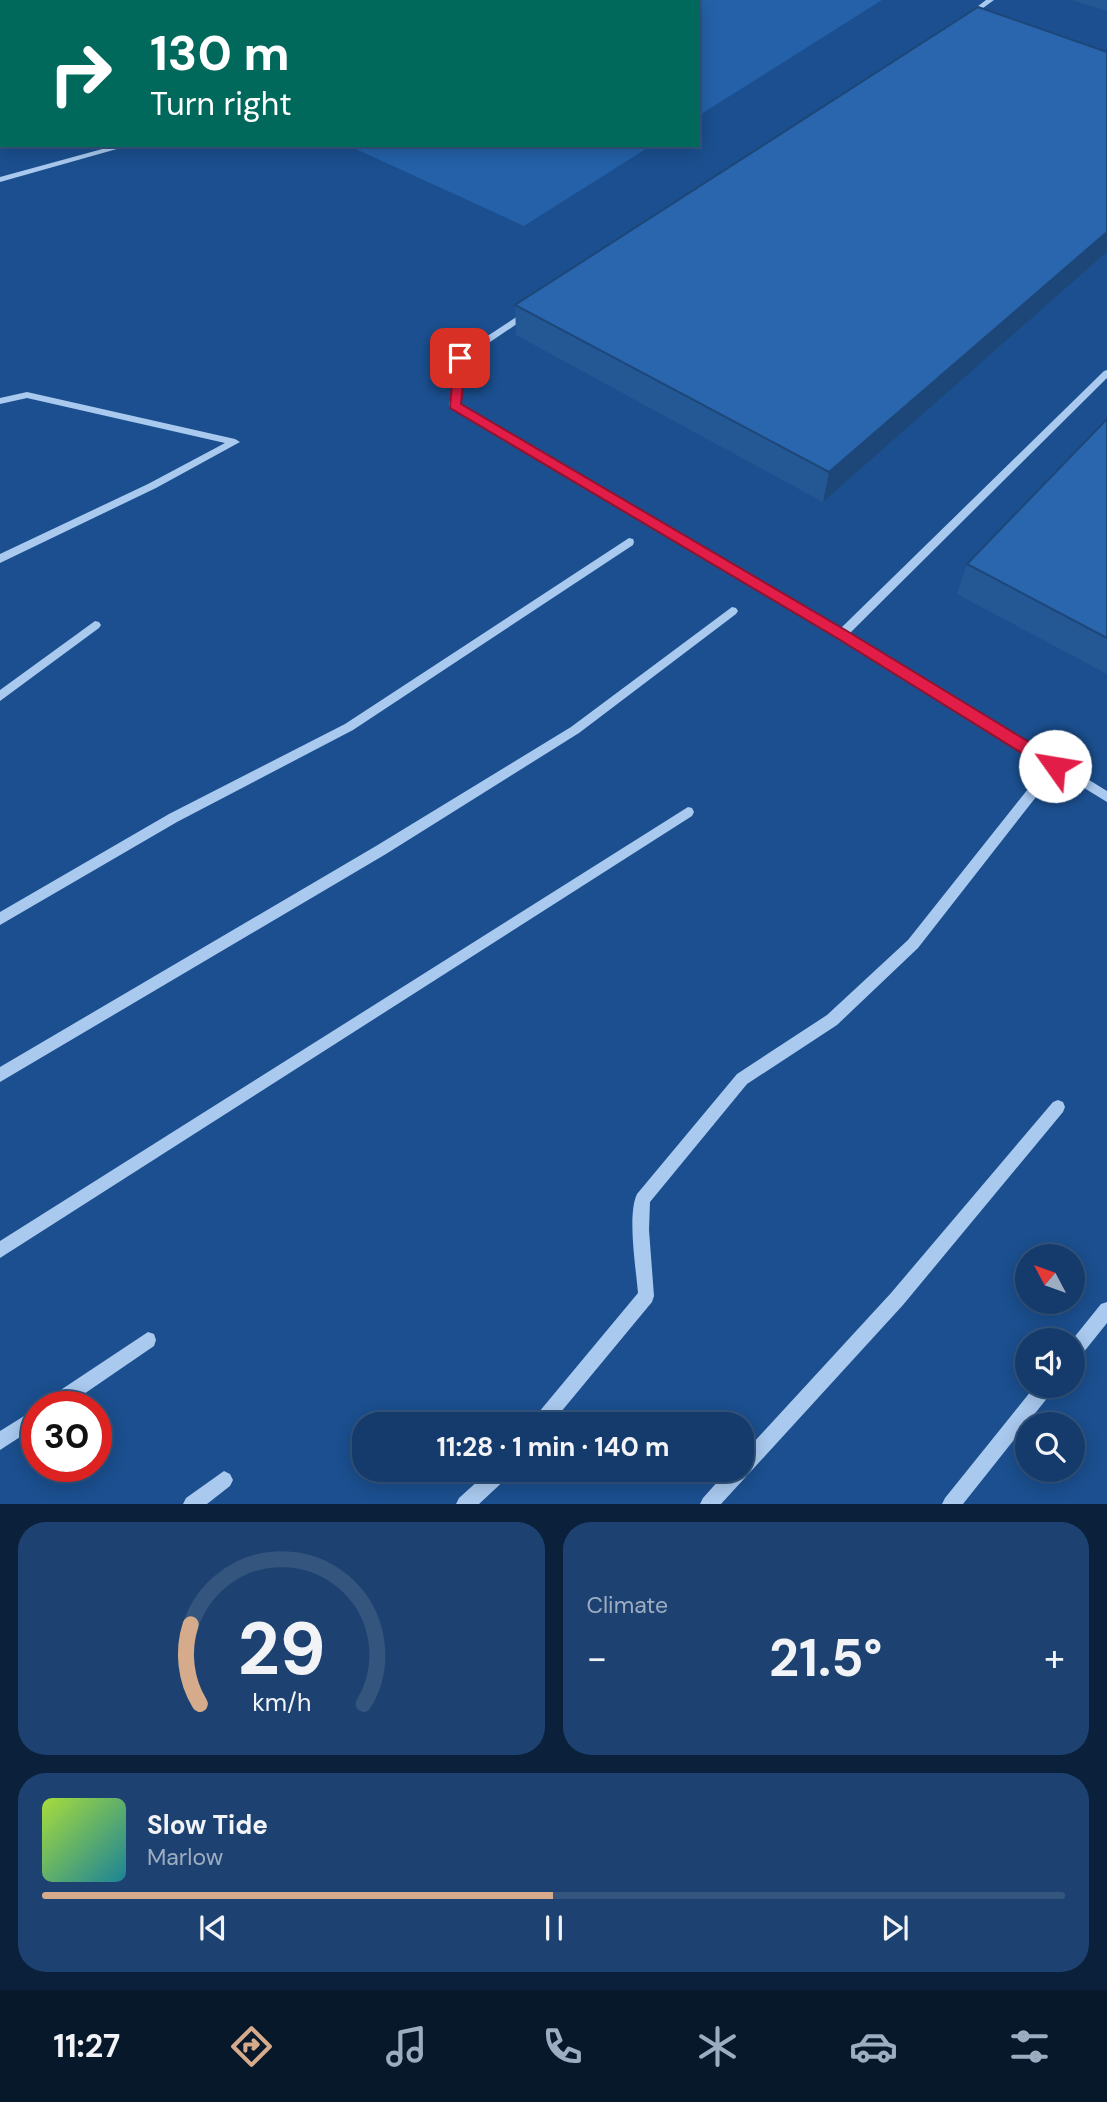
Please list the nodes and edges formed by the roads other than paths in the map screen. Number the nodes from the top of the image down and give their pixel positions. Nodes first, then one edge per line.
1 (991, 0) edge
2 (974, 12) junction
3 (986, 16) edge
4 (951, 27) edge
5 (120, 147) edge
6 (0, 180) edge
7 (540, 304) edge
8 (1107, 373) edge
9 (0, 401) edge
10 (629, 542) dead end
11 (0, 559) edge
12 (732, 611) dead end
13 (95, 625) dead end
14 (842, 634) junction
15 (0, 696) edge
16 (1032, 793) dead end
17 (1107, 797) edge
18 (688, 812) dead end
19 (0, 919) edge
20 (0, 1075) edge
21 (1058, 1107) dead end
22 (0, 1250) edge
23 (1107, 1310) edge
24 (1085, 1337) edge
25 (148, 1340) dead end
26 (73, 1391) edge
27 (1036, 1398) edge
28 (550, 1412) edge
29 (21, 1427) edge
30 (0, 1441) edge
31 (754, 1455) edge
32 (224, 1480) dead end
33 (490, 1482) edge
34 (729, 1482) edge
35 (192, 1503) edge
36 (466, 1503) edge
37 (709, 1503) edge
38 (951, 1503) edge

1 - 2 street
2 - 3 street
2 - 4 street
5 - 6 street
7 - 14 street
8 - 14 street
9 - 11 street
10 - 19 street
12 - 20 street
13 - 15 street
14 - 17 street
16 - 28 street
18 - 22 street
21 - 31 street
23 - 24 street
25 - 26 street
27 - 38 street
29 - 30 street
32 - 35 street
33 - 36 street
34 - 37 street

